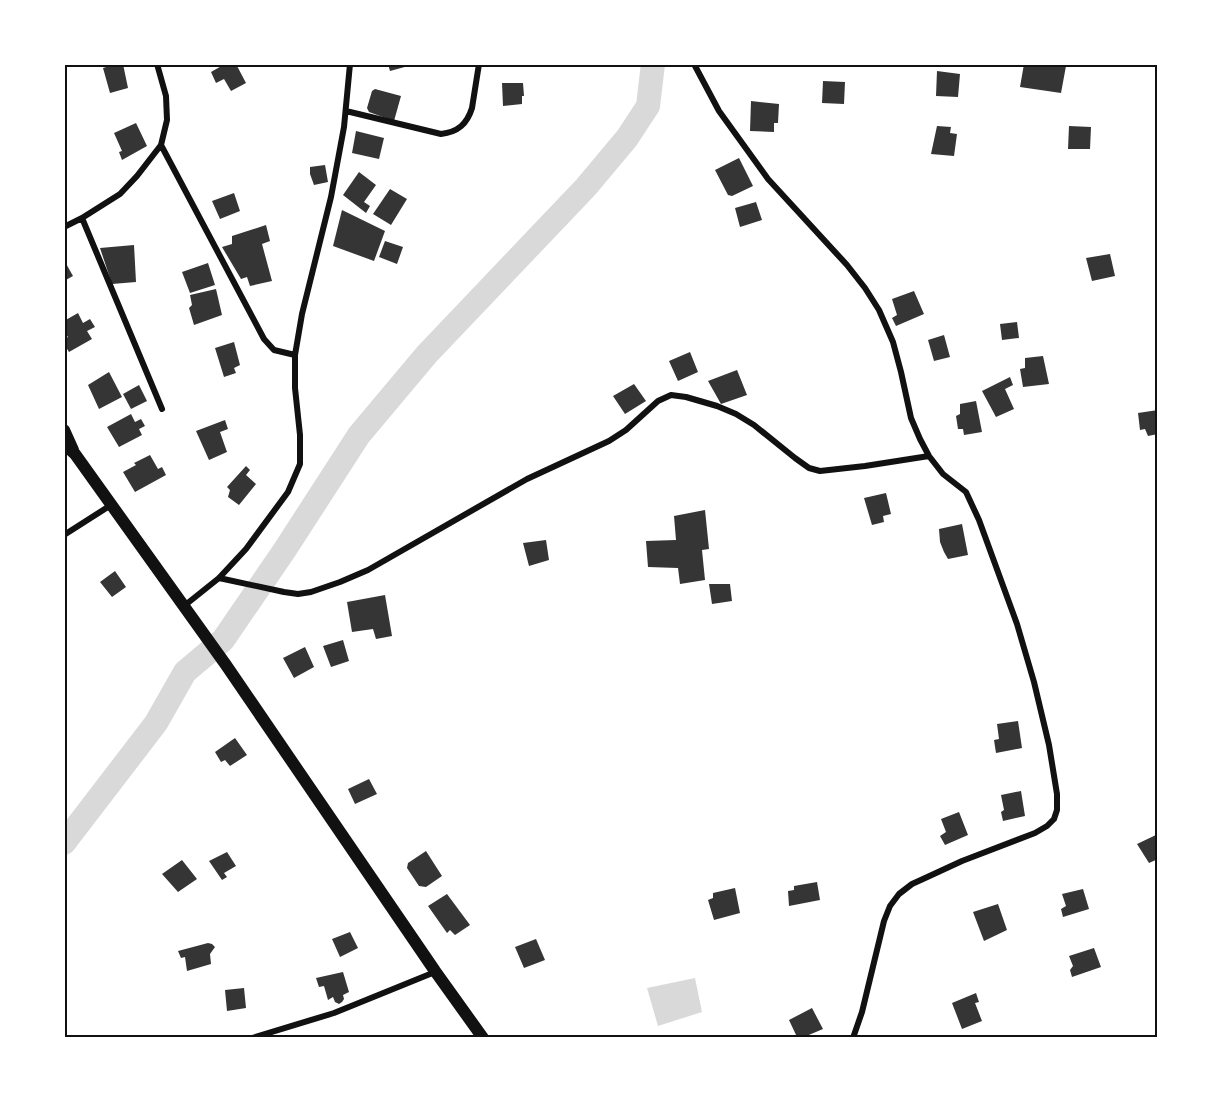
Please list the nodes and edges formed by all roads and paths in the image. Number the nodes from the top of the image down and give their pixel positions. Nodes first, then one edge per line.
1 (157, 64) edge
2 (350, 64) edge
3 (479, 64) edge
4 (694, 64) edge
5 (346, 111) junction
6 (161, 145) junction
7 (82, 218) junction
8 (64, 227) edge
9 (295, 356) junction
10 (162, 409) dead end
11 (64, 430) edge
12 (64, 444) edge
13 (75, 454) junction
14 (929, 456) junction
15 (111, 504) junction
16 (64, 535) edge
17 (219, 578) junction
18 (184, 606) junction
19 (435, 971) junction
20 (252, 1038) edge
21 (483, 1038) edge
22 (853, 1038) edge

1 - 6 street
2 - 5 street
3 - 5 street
4 - 14 street
5 - 9 street
6 - 7 street
6 - 9 street
7 - 8 street
7 - 10 street
9 - 17 street
11 - 13 main road
12 - 13 main road
13 - 15 main road
14 - 17 street
14 - 22 street
15 - 16 street
15 - 18 main road
17 - 18 street
18 - 19 main road
19 - 20 street
19 - 21 main road

